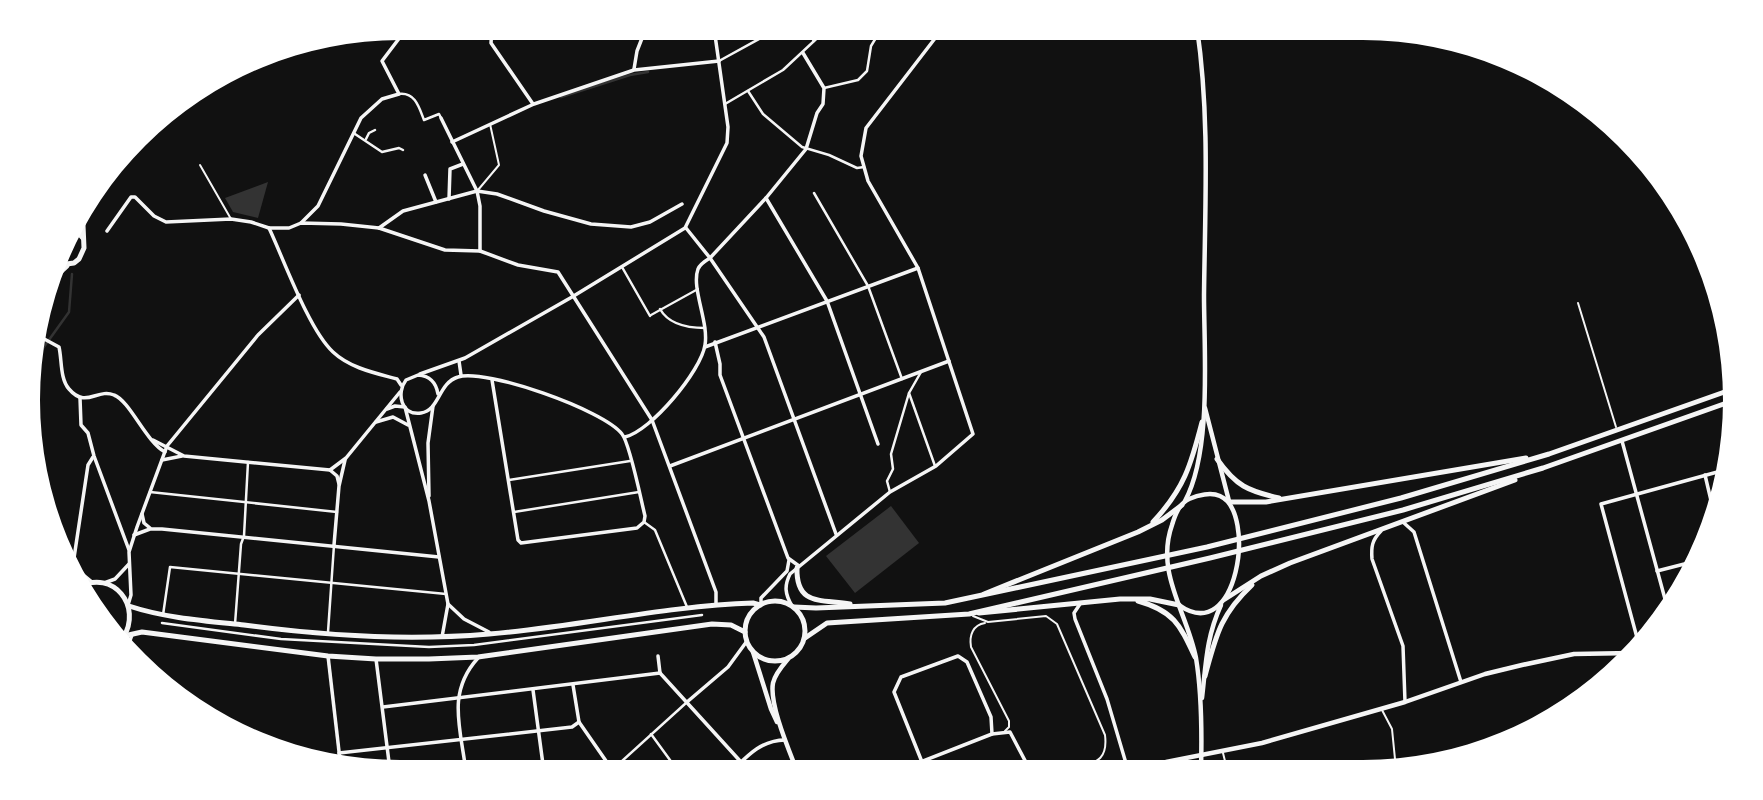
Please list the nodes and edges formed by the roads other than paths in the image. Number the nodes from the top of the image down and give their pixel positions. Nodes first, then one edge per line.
1 (398, 40) edge
2 (491, 40) edge
3 (641, 40) edge
4 (716, 40) edge
5 (756, 40) edge
6 (875, 40) edge
7 (934, 40) edge
8 (1199, 40) edge
9 (814, 41) edge
10 (803, 54) junction
11 (718, 60) junction
12 (634, 69) junction
13 (824, 88) junction
14 (748, 91) junction
15 (398, 94) junction
16 (534, 104) junction
17 (724, 104) junction
18 (441, 118) joint
19 (489, 123) junction
20 (375, 130) dead end
21 (355, 134) junction
22 (365, 140) junction
23 (452, 142) junction
24 (806, 149) junction
25 (403, 150) dead end
26 (463, 164) junction
27 (200, 165) dead end
28 (864, 167) junction
29 (425, 175) dead end
30 (477, 191) junction
31 (814, 193) dead end
32 (702, 195) junction
33 (692, 197) dead end
34 (766, 198) junction
35 (449, 199) junction
36 (436, 202) junction
37 (682, 204) dead end
38 (231, 219) junction
39 (301, 223) junction
40 (85, 226) edge
41 (269, 228) junction
42 (379, 228) junction
43 (685, 228) junction
44 (107, 231) dead end
45 (80, 234) edge
46 (84, 242) junction
47 (480, 251) junction
48 (710, 258) junction
49 (68, 265) edge
50 (622, 267) junction
51 (918, 268) junction
52 (868, 286) junction
53 (698, 289) junction
54 (299, 295) junction
55 (572, 297) junction
56 (827, 301) junction
57 (1578, 303) dead end
58 (660, 309) junction
59 (650, 316) joint
60 (705, 328) junction
61 (758, 328) junction
62 (45, 339) edge
63 (715, 342) junction
64 (705, 347) junction
65 (459, 361) junction
66 (949, 361) junction
67 (921, 372) junction
68 (418, 374) junction
69 (461, 375) junction
70 (902, 379) junction
71 (492, 380) junction
72 (401, 385) junction
73 (400, 392) junction
74 (909, 393) junction
75 (1723, 393) edge
76 (438, 394) junction
77 (860, 396) junction
78 (80, 398) junction
79 (1204, 403) junction
80 (1723, 404) edge
81 (433, 406) junction
82 (405, 407) junction
83 (385, 410) junction
84 (795, 420) junction
85 (652, 421) junction
86 (1202, 422) junction
87 (374, 423) junction
88 (409, 425) junction
89 (1618, 431) junction
90 (625, 437) junction
91 (744, 439) junction
92 (1622, 441) junction
93 (877, 443) dead end
94 (166, 449) junction
95 (1549, 454) junction
96 (94, 456) junction
97 (184, 456) junction
98 (346, 458) junction
99 (1217, 459) junction
100 (162, 460) junction
101 (631, 461) junction
102 (248, 462) junction
103 (670, 466) junction
104 (936, 466) junction
105 (1544, 468) junction
106 (330, 470) junction
107 (1715, 472) edge
108 (1705, 475) junction
109 (509, 480) junction
110 (339, 486) junction
111 (150, 492) junction
112 (639, 492) junction
113 (890, 492) junction
114 (1636, 494) junction
115 (1710, 495) edge
116 (1282, 498) junction
117 (429, 501) junction
118 (244, 502) junction
119 (1229, 502) junction
120 (1183, 503) junction
121 (142, 512) junction
122 (337, 512) junction
123 (514, 513) junction
124 (644, 522) junction
125 (1404, 523) junction
126 (1148, 527) junction
127 (150, 529) junction
128 (1382, 530) junction
129 (121, 532) junction
130 (836, 534) junction
131 (134, 535) junction
132 (244, 536) junction
133 (334, 545) junction
134 (130, 552) junction
135 (75, 554) edge
136 (439, 557) junction
137 (788, 558) junction
138 (129, 564) junction
139 (1683, 564) edge
140 (798, 567) junction
141 (1657, 571) junction
142 (238, 574) junction
143 (1261, 576) junction
144 (87, 578) edge
145 (92, 582) joint
146 (104, 583) junction
147 (331, 583) junction
148 (446, 594) junction
149 (1664, 597) edge
150 (975, 598) junction
151 (1131, 599) junction
152 (1224, 600) junction
153 (448, 604) junction
154 (716, 604) junction
155 (761, 604) junction
156 (1080, 604) junction
157 (1179, 605) junction
158 (128, 606) junction
159 (863, 606) junction
160 (687, 607) junction
161 (793, 607) junction
162 (1042, 608) junction
163 (969, 614) junction
164 (163, 615) junction
165 (702, 615) dead end
166 (1032, 617) junction
167 (988, 622) junction
168 (162, 623) dead end
169 (235, 624) junction
170 (126, 632) edge
171 (745, 632) junction
172 (133, 633) junction
173 (328, 634) junction
174 (492, 634) junction
175 (1636, 634) edge
176 (129, 635) edge
177 (442, 637) junction
178 (131, 638) edge
179 (805, 638) junction
180 (747, 641) junction
181 (753, 652) junction
182 (1616, 655) edge
183 (328, 656) junction
184 (658, 656) dead end
185 (478, 657) junction
186 (1195, 657) junction
187 (376, 659) junction
188 (788, 659) junction
189 (660, 673) junction
190 (1205, 676) junction
191 (1461, 682) junction
192 (573, 685) junction
193 (533, 690) junction
194 (457, 699) junction
195 (687, 702) junction
196 (1405, 702) junction
197 (1201, 706) junction
198 (383, 708) junction
199 (1381, 709) junction
200 (579, 722) junction
201 (538, 731) junction
202 (1004, 731) junction
203 (783, 732) junction
204 (651, 734) junction
205 (992, 734) junction
206 (462, 740) junction
207 (785, 740) junction
208 (387, 748) junction
209 (1222, 751) junction
210 (339, 753) joint
211 (1395, 758) edge
212 (389, 760) edge
213 (464, 760) edge
214 (543, 760) edge
215 (605, 760) edge
216 (624, 760) edge
217 (670, 760) edge
218 (739, 760) edge
219 (743, 760) edge
220 (793, 760) edge
221 (921, 760) edge
222 (927, 760) edge
223 (1025, 760) edge
224 (1099, 760) edge
225 (1125, 760) edge
226 (1176, 760) edge
227 (1201, 760) edge
228 (1224, 760) edge

1 - 15 street
2 - 16 street
3 - 12 street
4 - 11 street
5 - 11 street
6 - 13 street
7 - 28 street
8 - 79 main road
9 - 10 street
10 - 13 street
10 - 14 street
11 - 12 street
11 - 17 street
12 - 16 street
13 - 24 street
14 - 17 street
14 - 24 street
15 - 18 street
15 - 21 street
16 - 19 street
17 - 32 street
18 - 23 street
19 - 23 street
19 - 30 lane
20 - 22 street
21 - 22 street
21 - 39 street
22 - 25 street
23 - 26 street
24 - 28 street
24 - 34 street
26 - 30 street
26 - 35 street
27 - 38 lane
28 - 51 street
29 - 36 street
30 - 35 street
30 - 37 street
30 - 47 street
31 - 52 street
32 - 33 street
32 - 43 street
34 - 48 street
34 - 56 street
35 - 36 street
36 - 42 street
38 - 41 street
38 - 44 street
39 - 41 street
39 - 42 street
40 - 46 main road
41 - 54 street
42 - 47 street
43 - 48 street
43 - 50 street
45 - 46 main road
46 - 49 main road
47 - 55 street
48 - 53 street
48 - 61 street
50 - 55 street
50 - 59 street
51 - 52 street
51 - 66 street
52 - 56 street
52 - 70 street
53 - 58 lane
53 - 60 street
54 - 72 street
54 - 94 street
55 - 65 street
55 - 85 street
56 - 61 street
56 - 77 street
57 - 89 lane
58 - 59 lane
58 - 60 street
60 - 64 street
61 - 63 street
61 - 84 street
62 - 78 street
63 - 64 street
63 - 91 street
64 - 85 street
65 - 68 street
65 - 69 street
66 - 67 street
66 - 104 street
67 - 70 street
67 - 74 street
68 - 72 street
68 - 76 street
69 - 71 street
69 - 76 street
70 - 77 street
71 - 90 street
71 - 109 street
72 - 73 street
73 - 82 street
73 - 83 street
74 - 104 street
74 - 113 street
75 - 89 main road
76 - 81 street
77 - 84 street
77 - 93 street
78 - 94 street
78 - 96 street
79 - 86 main road
79 - 99 main road
80 - 92 main road
81 - 82 street
81 - 117 street
82 - 83 street
82 - 88 street
83 - 87 street
84 - 91 street
84 - 130 street
85 - 90 street
85 - 103 street
86 - 120 main road
86 - 126 main road
87 - 88 street
87 - 98 street
88 - 117 street
89 - 95 main road
90 - 101 street
91 - 103 street
91 - 137 street
92 - 105 main road
92 - 114 street
94 - 97 street
94 - 100 street
95 - 116 main road
95 - 150 main road
96 - 129 street
96 - 135 street
97 - 100 street
97 - 102 street
98 - 106 street
98 - 110 street
99 - 116 main road
99 - 119 main road
100 - 111 street
101 - 109 street
101 - 112 street
102 - 106 street
102 - 118 street
103 - 154 street
104 - 113 street
105 - 125 main road
105 - 163 main road
106 - 110 street
107 - 108 street
108 - 114 street
108 - 115 street
109 - 123 street
110 - 122 street
111 - 118 street
111 - 121 street
112 - 123 street
112 - 124 street
113 - 130 street
114 - 141 street
114 - 175 street
116 - 119 main road
117 - 136 street
118 - 122 street
118 - 132 street
119 - 120 main road
119 - 152 main road
120 - 126 main road
120 - 157 main road
121 - 127 street
121 - 131 street
122 - 133 street
123 - 124 street
124 - 160 street
125 - 128 main road
125 - 191 street
126 - 150 main road
127 - 131 street
127 - 132 street
128 - 143 main road
128 - 196 street
129 - 131 street
129 - 134 street
130 - 140 street
131 - 134 street
132 - 133 street
132 - 142 street
133 - 136 street
133 - 147 street
134 - 138 street
136 - 148 street
137 - 140 street
137 - 155 street
138 - 146 street
138 - 158 street
139 - 141 street
140 - 159 main road
140 - 161 street
141 - 149 street
142 - 147 street
142 - 164 street
142 - 169 street
143 - 152 main road
143 - 190 main road
144 - 145 street
145 - 146 main road
146 - 158 main road
147 - 148 street
147 - 173 street
148 - 153 street
150 - 159 main road
151 - 156 main road
151 - 157 main road
151 - 186 main road
152 - 157 main road
152 - 190 main road
153 - 174 street
153 - 177 street
154 - 155 main road
154 - 160 main road
155 - 161 main road
155 - 171 main road
156 - 162 main road
156 - 225 street
157 - 186 main road
158 - 164 main road
158 - 170 main road
159 - 161 main road
160 - 174 main road
161 - 179 main road
162 - 163 main road
162 - 166 lane
163 - 167 lane
163 - 179 main road
164 - 169 main road
165 - 168 street
166 - 167 lane
166 - 224 lane
167 - 202 lane
169 - 173 main road
171 - 180 main road
171 - 185 main road
172 - 176 main road
172 - 178 street
172 - 183 main road
173 - 177 main road
174 - 177 main road
179 - 188 main road
180 - 181 main road
180 - 195 street
181 - 188 main road
181 - 203 main road
182 - 191 main road
183 - 187 main road
183 - 210 street
184 - 189 street
185 - 187 main road
185 - 194 street
186 - 197 main road
187 - 198 street
188 - 203 main road
189 - 192 street
189 - 195 street
190 - 197 main road
191 - 196 main road
192 - 193 street
192 - 200 street
193 - 194 street
193 - 201 street
194 - 198 street
194 - 206 street
195 - 204 street
195 - 218 street
196 - 199 main road
197 - 227 main road
198 - 208 street
199 - 209 main road
199 - 211 lane
200 - 201 street
200 - 215 street
201 - 206 street
201 - 214 street
202 - 205 street
202 - 223 street
203 - 207 main road
204 - 216 street
204 - 217 street
205 - 221 street
205 - 222 street
206 - 208 street
206 - 213 street
207 - 219 street
207 - 220 main road
208 - 210 street
208 - 212 street
209 - 226 main road
209 - 228 lane

